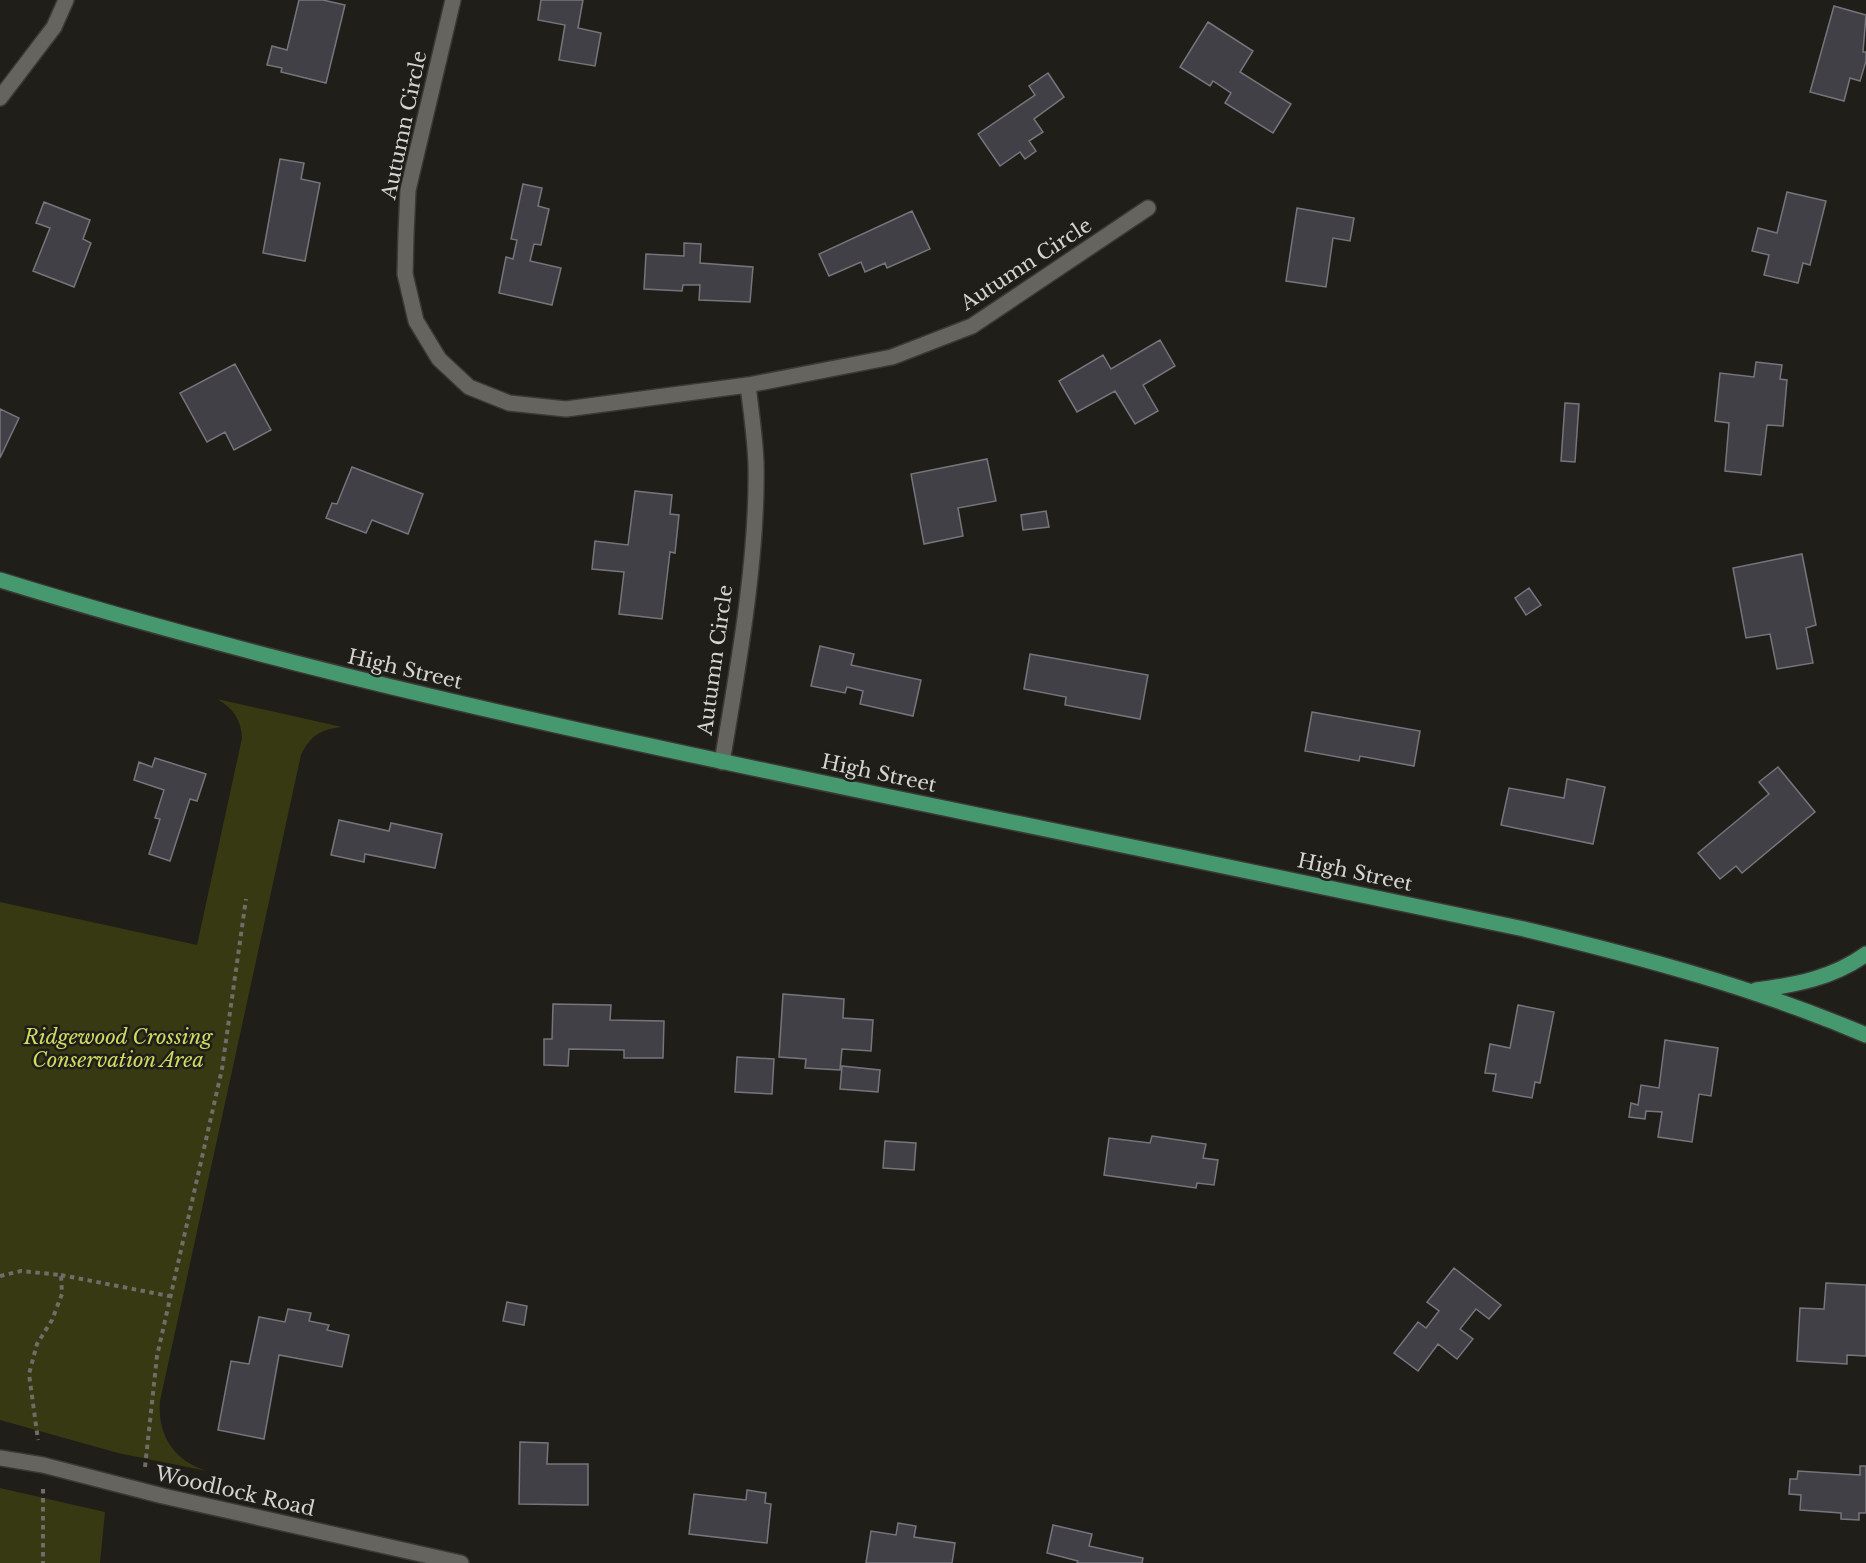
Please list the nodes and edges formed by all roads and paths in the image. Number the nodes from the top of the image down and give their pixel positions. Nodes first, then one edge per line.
1 (66, 0) edge
2 (453, 0) edge
3 (0, 98) edge
4 (1148, 208) dead end
5 (748, 385) junction
6 (0, 580) edge
7 (722, 762) junction
8 (246, 899) dead end
9 (1866, 954) edge
10 (1753, 991) junction
11 (1866, 1035) edge
12 (61, 1275) junction
13 (0, 1276) edge
14 (169, 1296) junction
15 (0, 1458) edge
16 (43, 1465) junction
17 (143, 1491) junction
18 (43, 1563) edge
19 (461, 1563) edge

1 - 3 street
2 - 5 street, Autumn Circle
4 - 5 street, Autumn Circle
5 - 7 street, Autumn Circle
6 - 7 main road, High Street
7 - 10 main road, High Street
8 - 14 path
9 - 10 main road, High Street
10 - 11 main road, High Street
12 - 13 path
12 - 14 path
12 - 16 path
14 - 17 path
15 - 16 street, Woodlock Road
16 - 17 street, Woodlock Road
16 - 18 path
17 - 19 street, Woodlock Road

